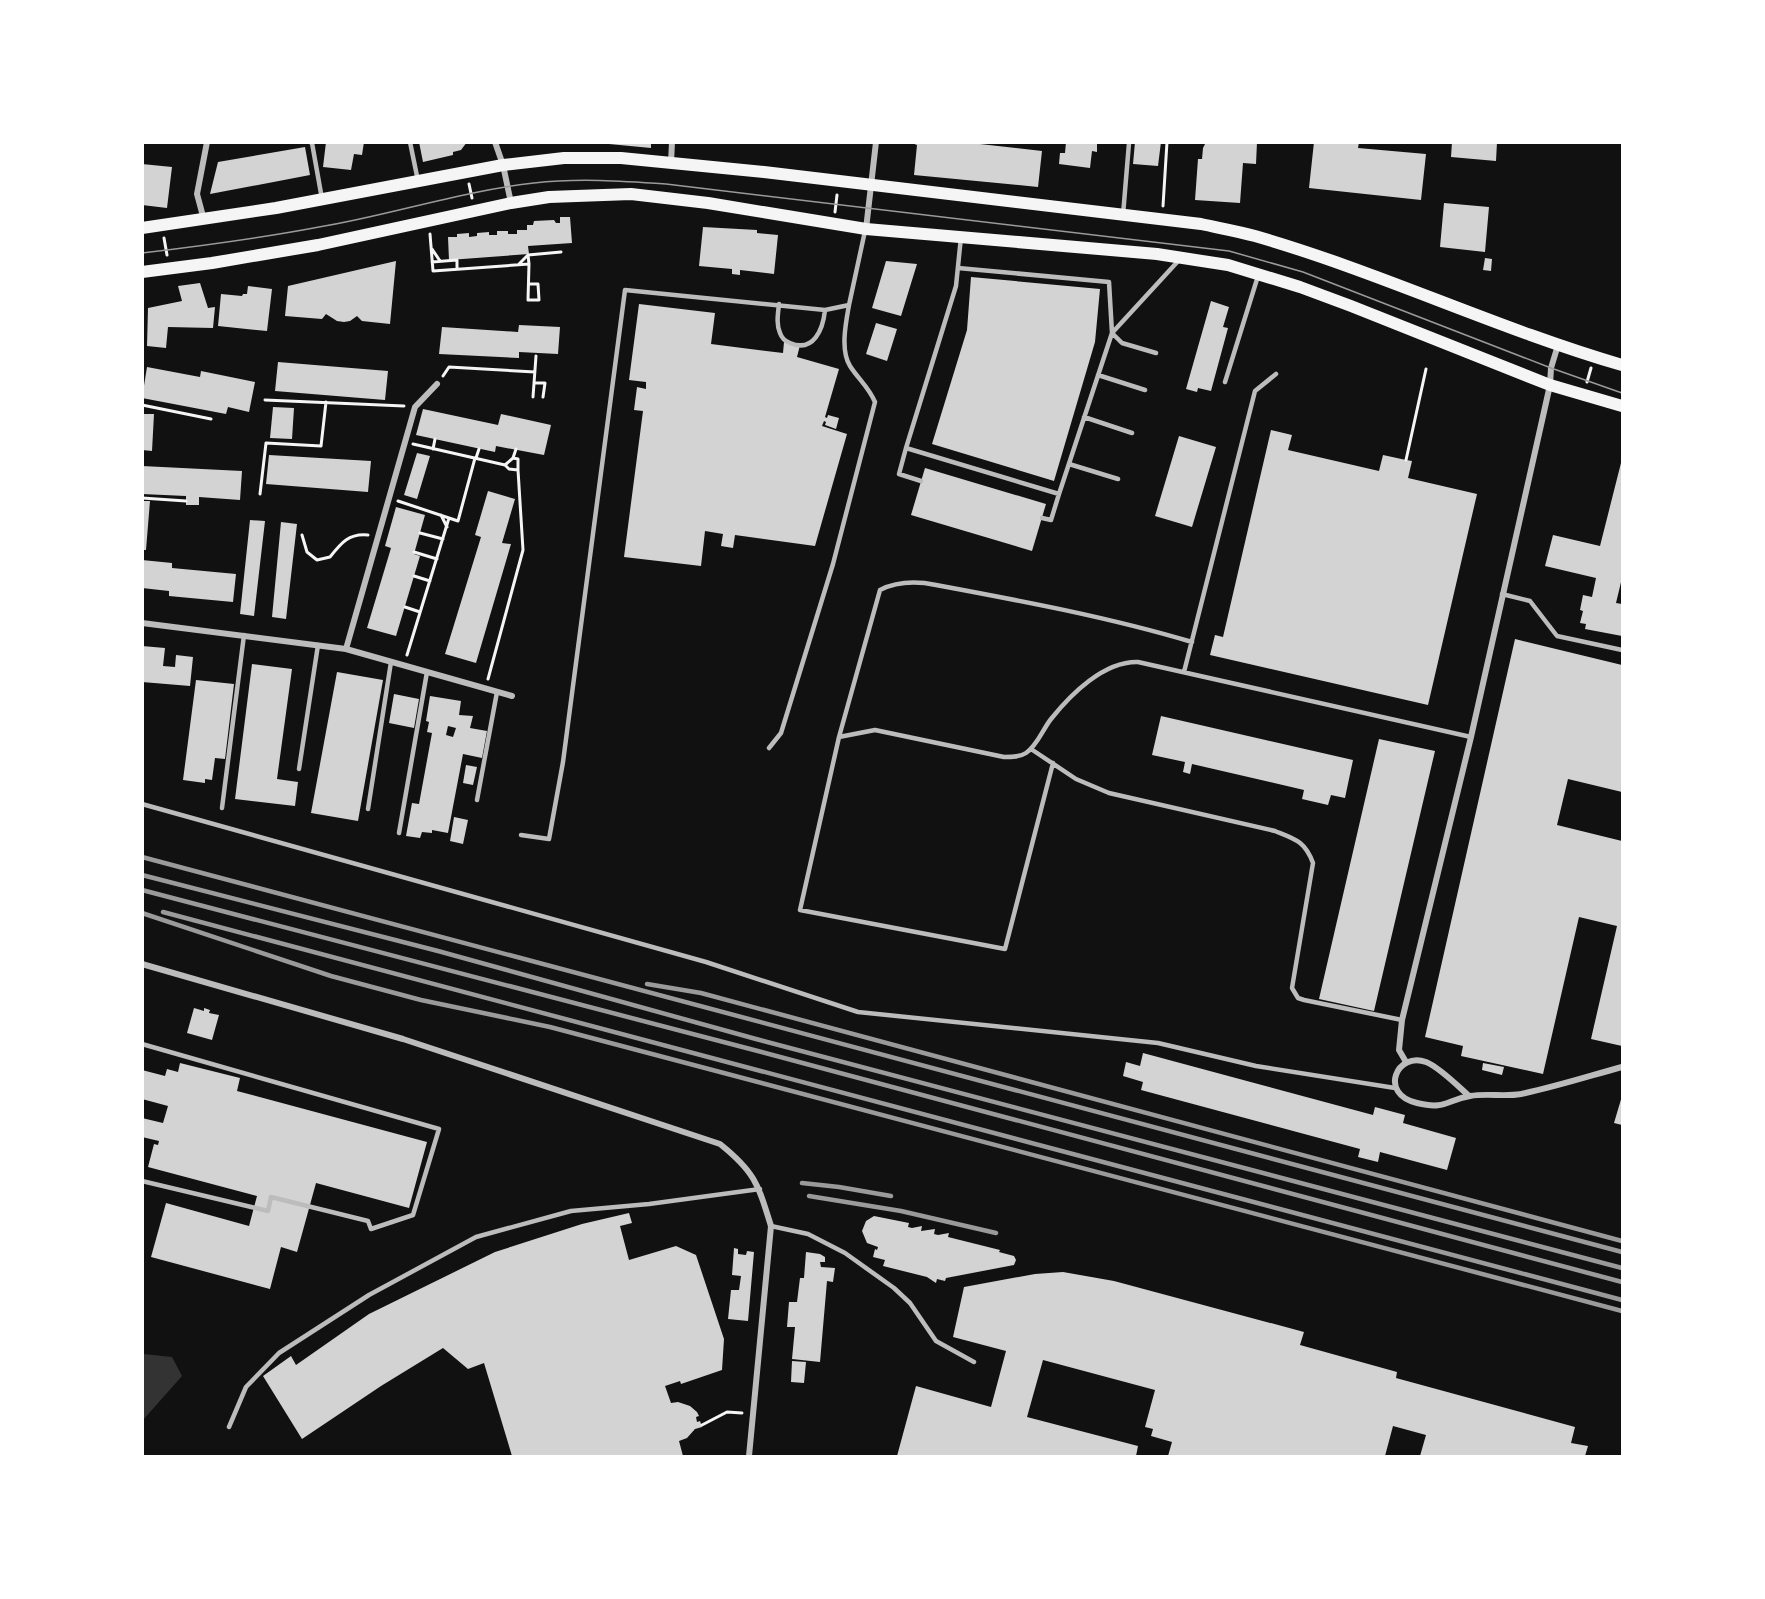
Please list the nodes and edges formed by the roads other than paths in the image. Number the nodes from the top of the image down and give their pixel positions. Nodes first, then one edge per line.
1 (207, 142) edge
2 (310, 142) edge
3 (410, 142) edge
4 (495, 142) edge
5 (672, 142) edge
6 (876, 142) edge
7 (1129, 143) edge
8 (670, 164) junction
9 (503, 165) junction
10 (418, 181) junction
11 (871, 184) junction
12 (322, 199) junction
13 (511, 203) junction
14 (1123, 215) junction
15 (204, 220) junction
16 (142, 228) edge
17 (866, 229) junction
18 (961, 237) junction
19 (1182, 257) junction
20 (958, 268) junction
21 (142, 272) edge
22 (1259, 274) junction
23 (778, 304) junction
24 (849, 305) junction
25 (825, 310) junction
26 (1112, 333) junction
27 (1558, 345) junction
28 (1156, 353) dead end
29 (1623, 365) edge
30 (1276, 374) dead end
31 (1098, 375) junction
32 (1225, 382) dead end
33 (438, 384) road end
34 (1550, 386) junction
35 (1145, 390) dead end
36 (1623, 406) edge
37 (1084, 417) junction
38 (1132, 432) dead end
39 (906, 448) junction
40 (1069, 464) junction
41 (1118, 479) dead end
42 (921, 481) dead end
43 (1059, 494) junction
44 (1042, 518) dead end
45 (1502, 594) junction
46 (142, 623) edge
47 (244, 635) junction
48 (1192, 642) junction
49 (318, 645) junction
50 (346, 649) junction
51 (1623, 650) edge
52 (391, 662) junction
53 (427, 672) junction
54 (1184, 672) junction
55 (497, 692) junction
56 (512, 696) dead end
57 (839, 737) junction
58 (1471, 737) junction
59 (769, 748) dead end
60 (1031, 749) junction
61 (1053, 764) junction
62 (299, 769) dead end
63 (477, 800) dead end
64 (142, 804) edge
65 (222, 808) dead end
66 (368, 809) dead end
67 (399, 833) dead end
68 (521, 835) dead end
69 (142, 964) edge
70 (1402, 1020) junction
71 (142, 1044) edge
72 (1406, 1062) junction
73 (1623, 1067) edge
74 (1395, 1088) junction
75 (1469, 1096) junction
76 (142, 1181) edge
77 (760, 1189) junction
78 (771, 1226) junction
79 (974, 1362) dead end
80 (229, 1427) dead end
81 (749, 1456) edge

1 - 15 street
2 - 12 lane
3 - 10 lane
4 - 9 street
5 - 8 street
6 - 11 street
7 - 14 lane
8 - 9 main road
8 - 11 main road
9 - 10 main road
9 - 13 street
10 - 12 main road
11 - 14 main road
11 - 17 street
12 - 15 main road
13 - 17 main road
13 - 21 main road
14 - 27 main road
15 - 16 main road
17 - 18 main road
17 - 24 lane
18 - 19 main road
18 - 20 lane
19 - 22 main road
19 - 26 lane
20 - 26 lane
20 - 39 lane
22 - 32 lane
22 - 34 main road
23 - 25 lane
23 - 25 lane
23 - 68 lane
24 - 25 lane
24 - 59 lane
26 - 28 lane
26 - 31 lane
27 - 29 main road
27 - 34 street
30 - 48 lane
31 - 35 lane
31 - 37 lane
33 - 50 street
34 - 36 main road
34 - 45 street
37 - 38 lane
37 - 40 lane
39 - 42 lane
39 - 43 lane
40 - 41 lane
40 - 43 lane
43 - 44 lane
45 - 51 lane
45 - 58 street
46 - 47 street
47 - 49 street
47 - 65 lane
48 - 54 lane
48 - 57 lane
49 - 50 street
49 - 62 lane
50 - 52 street
52 - 53 street
52 - 66 lane
53 - 55 street
53 - 67 lane
54 - 58 lane
54 - 60 lane
55 - 56 street
55 - 63 lane
57 - 60 lane
57 - 61 lane
58 - 70 street
60 - 61 lane
61 - 70 lane
64 - 74 lane
69 - 77 street
70 - 72 street
71 - 76 lane
72 - 74 street
72 - 75 street
73 - 75 street
74 - 75 street
77 - 78 street
77 - 80 lane
78 - 79 lane
78 - 81 street

